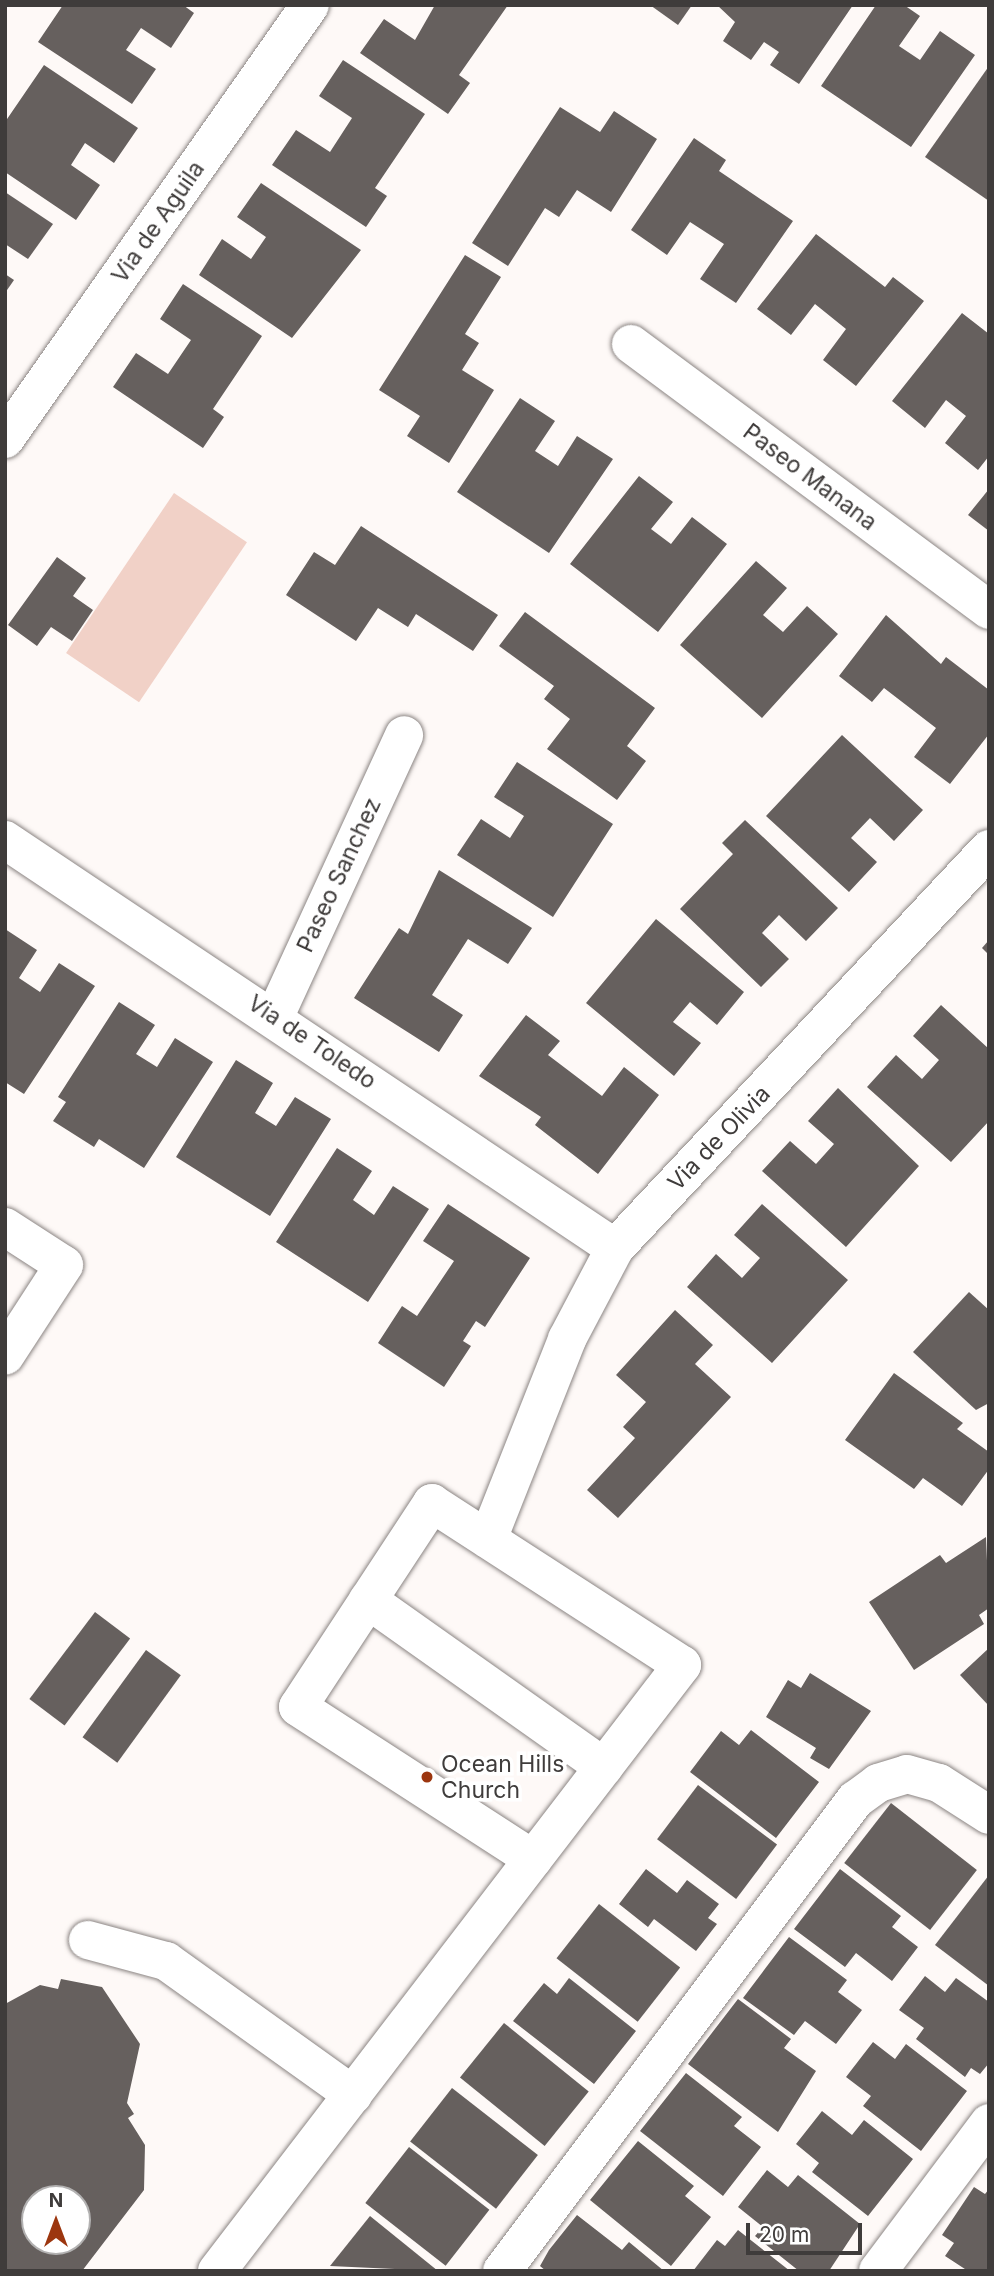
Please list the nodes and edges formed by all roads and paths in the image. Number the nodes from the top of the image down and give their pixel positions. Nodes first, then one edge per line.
1 (310, 5) edge
2 (631, 344) dead end
3 (5, 439) edge
4 (989, 610) edge
5 (404, 735) dead end
6 (5, 840) edge
7 (989, 849) edge
8 (275, 1016) junction
9 (5, 1227) edge
10 (615, 1248) junction
11 (5, 1356) edge
12 (488, 1539) junction
13 (368, 1600) junction
14 (604, 1767) junction
15 (989, 1815) edge
16 (533, 1858) junction
17 (88, 1940) dead end
18 (353, 2095) junction
19 (989, 2123) edge
20 (884, 2269) edge
21 (217, 2271) edge
22 (502, 2271) edge

1 - 3 street, Via de Aguila
2 - 4 street, Paseo Manana
5 - 8 street, Paseo Sanchez
6 - 8 street, Via de Toledo
7 - 10 street, Via de Olivia
8 - 10 street, Via de Toledo
9 - 11 street
10 - 12 street, Via de Olivia
12 - 13 street
12 - 14 street
13 - 14 street
13 - 16 street
14 - 16 street
15 - 22 street
16 - 18 street
17 - 18 street
18 - 21 street
19 - 20 street

